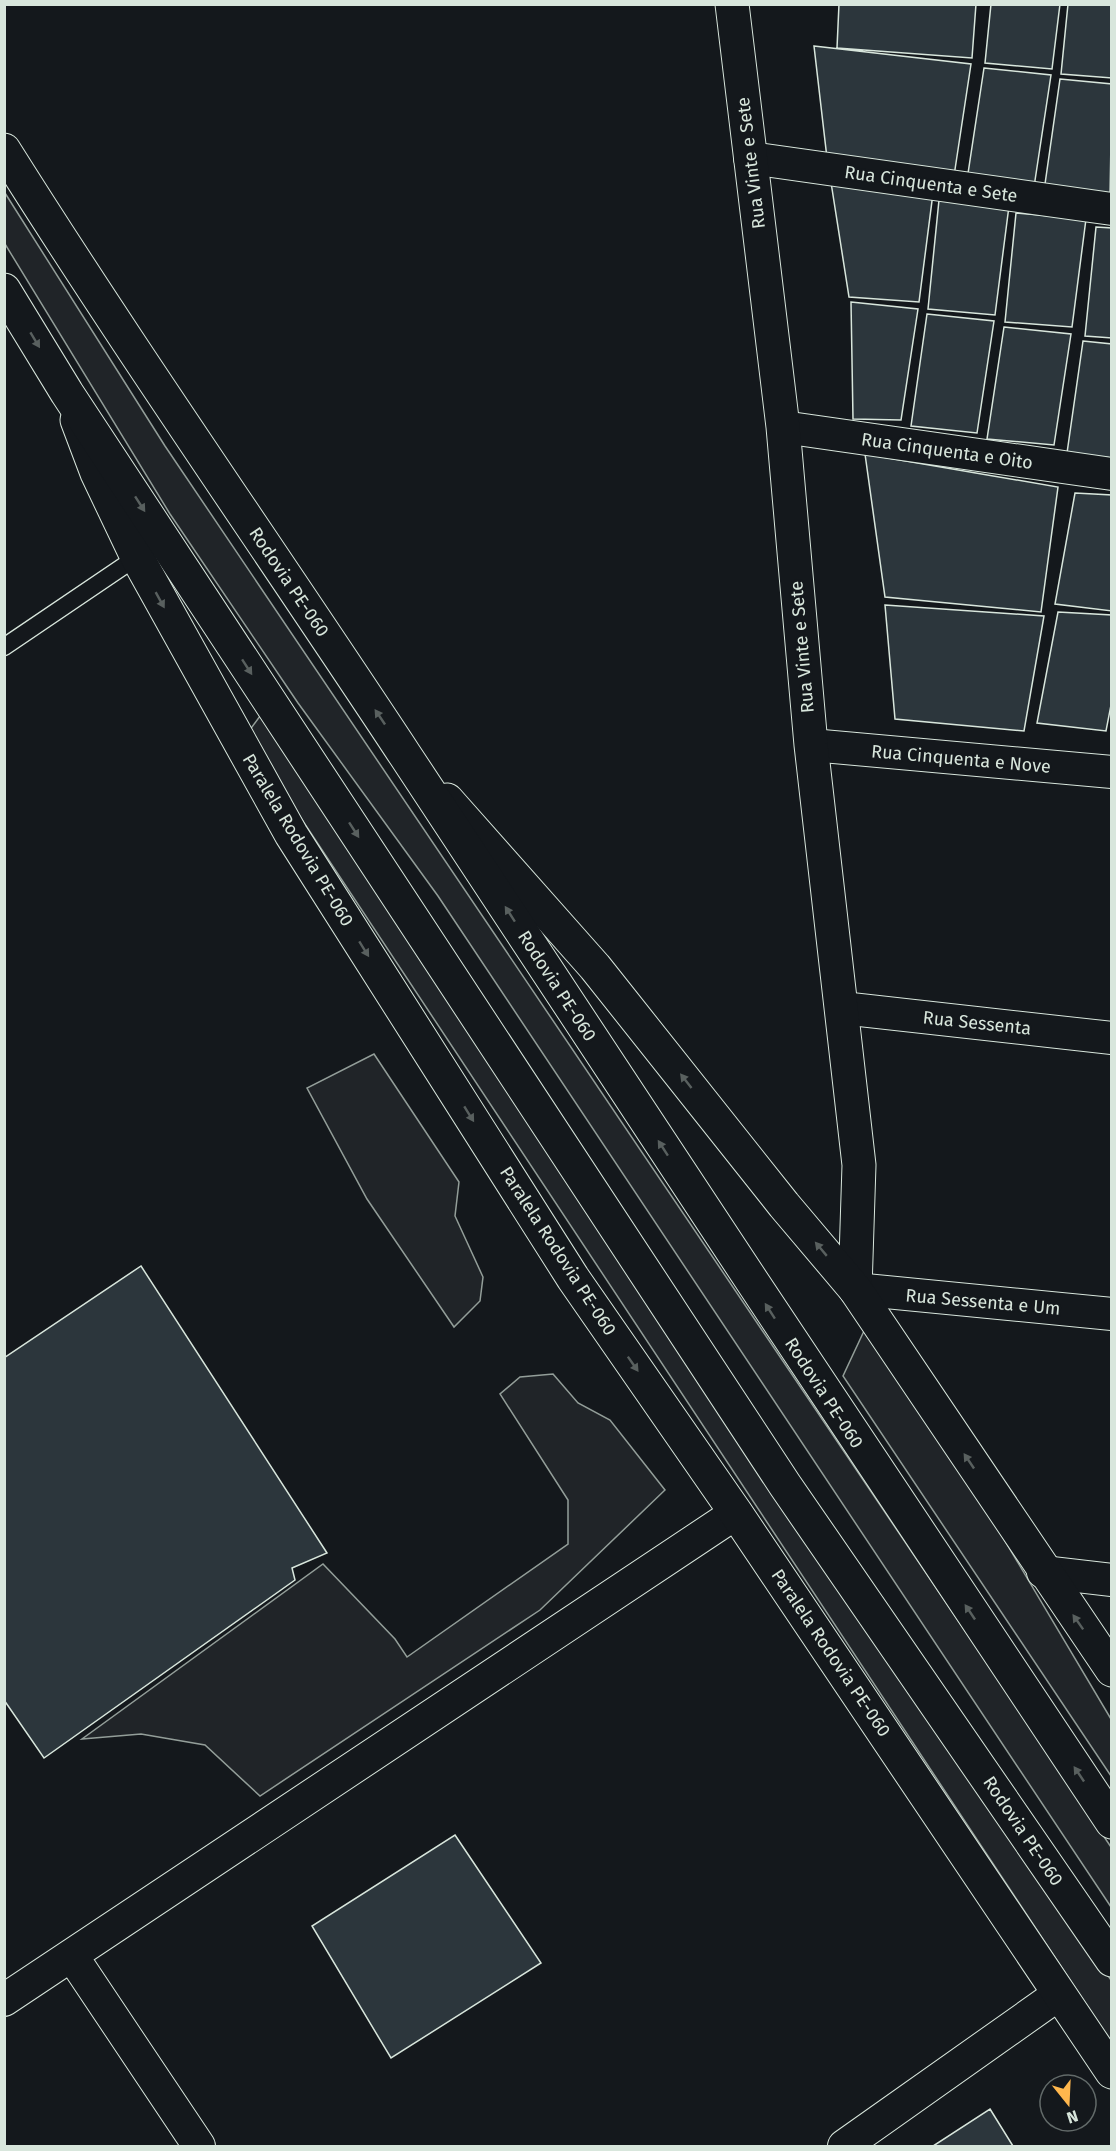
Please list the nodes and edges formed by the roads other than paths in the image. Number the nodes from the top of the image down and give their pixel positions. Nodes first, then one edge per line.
1 (732, 4) edge
2 (4, 150) edge
3 (750, 158) junction
4 (1112, 209) edge
5 (4, 290) edge
6 (67, 393) junction
7 (783, 428) junction
8 (1112, 474) edge
9 (136, 557) junction
10 (4, 647) edge
11 (811, 746) junction
12 (402, 749) junction
13 (1112, 772) edge
14 (842, 1008) junction
15 (1112, 1038) edge
16 (855, 1289) junction
17 (1112, 1314) edge
18 (736, 1513) junction
19 (1044, 1572) junction
20 (1112, 1580) edge
21 (1112, 1670) edge
22 (1112, 1822) edge
23 (72, 1956) junction
24 (1112, 1960) edge
25 (1059, 1994) junction
26 (4, 2000) edge
27 (1112, 2072) edge
28 (198, 2146) edge
29 (844, 2146) edge

1 - 3 main road, Rua Vinte e Sete
12 -> 2 main road, Rodovia PE-060
3 - 4 street, Rua Cinquenta e Sete
3 - 7 main road, Rua Vinte e Sete
5 -> 6 main road, Rodovia PE-060
6 - 9 main road, Paralela Rodovia PE-060
6 -> 24 main road, Rodovia PE-060
7 - 8 street, Rua Cinquenta e Oito
7 - 11 main road, Rua Vinte e Sete
9 - 10 lane
9 -> 18 main road, Paralela Rodovia PE-060
11 - 13 street, Rua Cinquenta e Nove
11 - 14 main road, Rua Vinte e Sete
16 -> 12 main road
22 -> 12 main road, Rodovia PE-060
14 - 15 street, Rua Sessenta
14 - 16 main road, Rua Vinte e Sete
16 - 17 street, Rua Sessenta e Um
19 -> 16 main road
18 - 23 street
18 - 25 main road, Paralela Rodovia PE-060
19 - 20 street
21 -> 19 main road
23 - 26 street
23 - 28 street
25 - 27 main road, Paralela Rodovia PE-060
25 - 29 street

